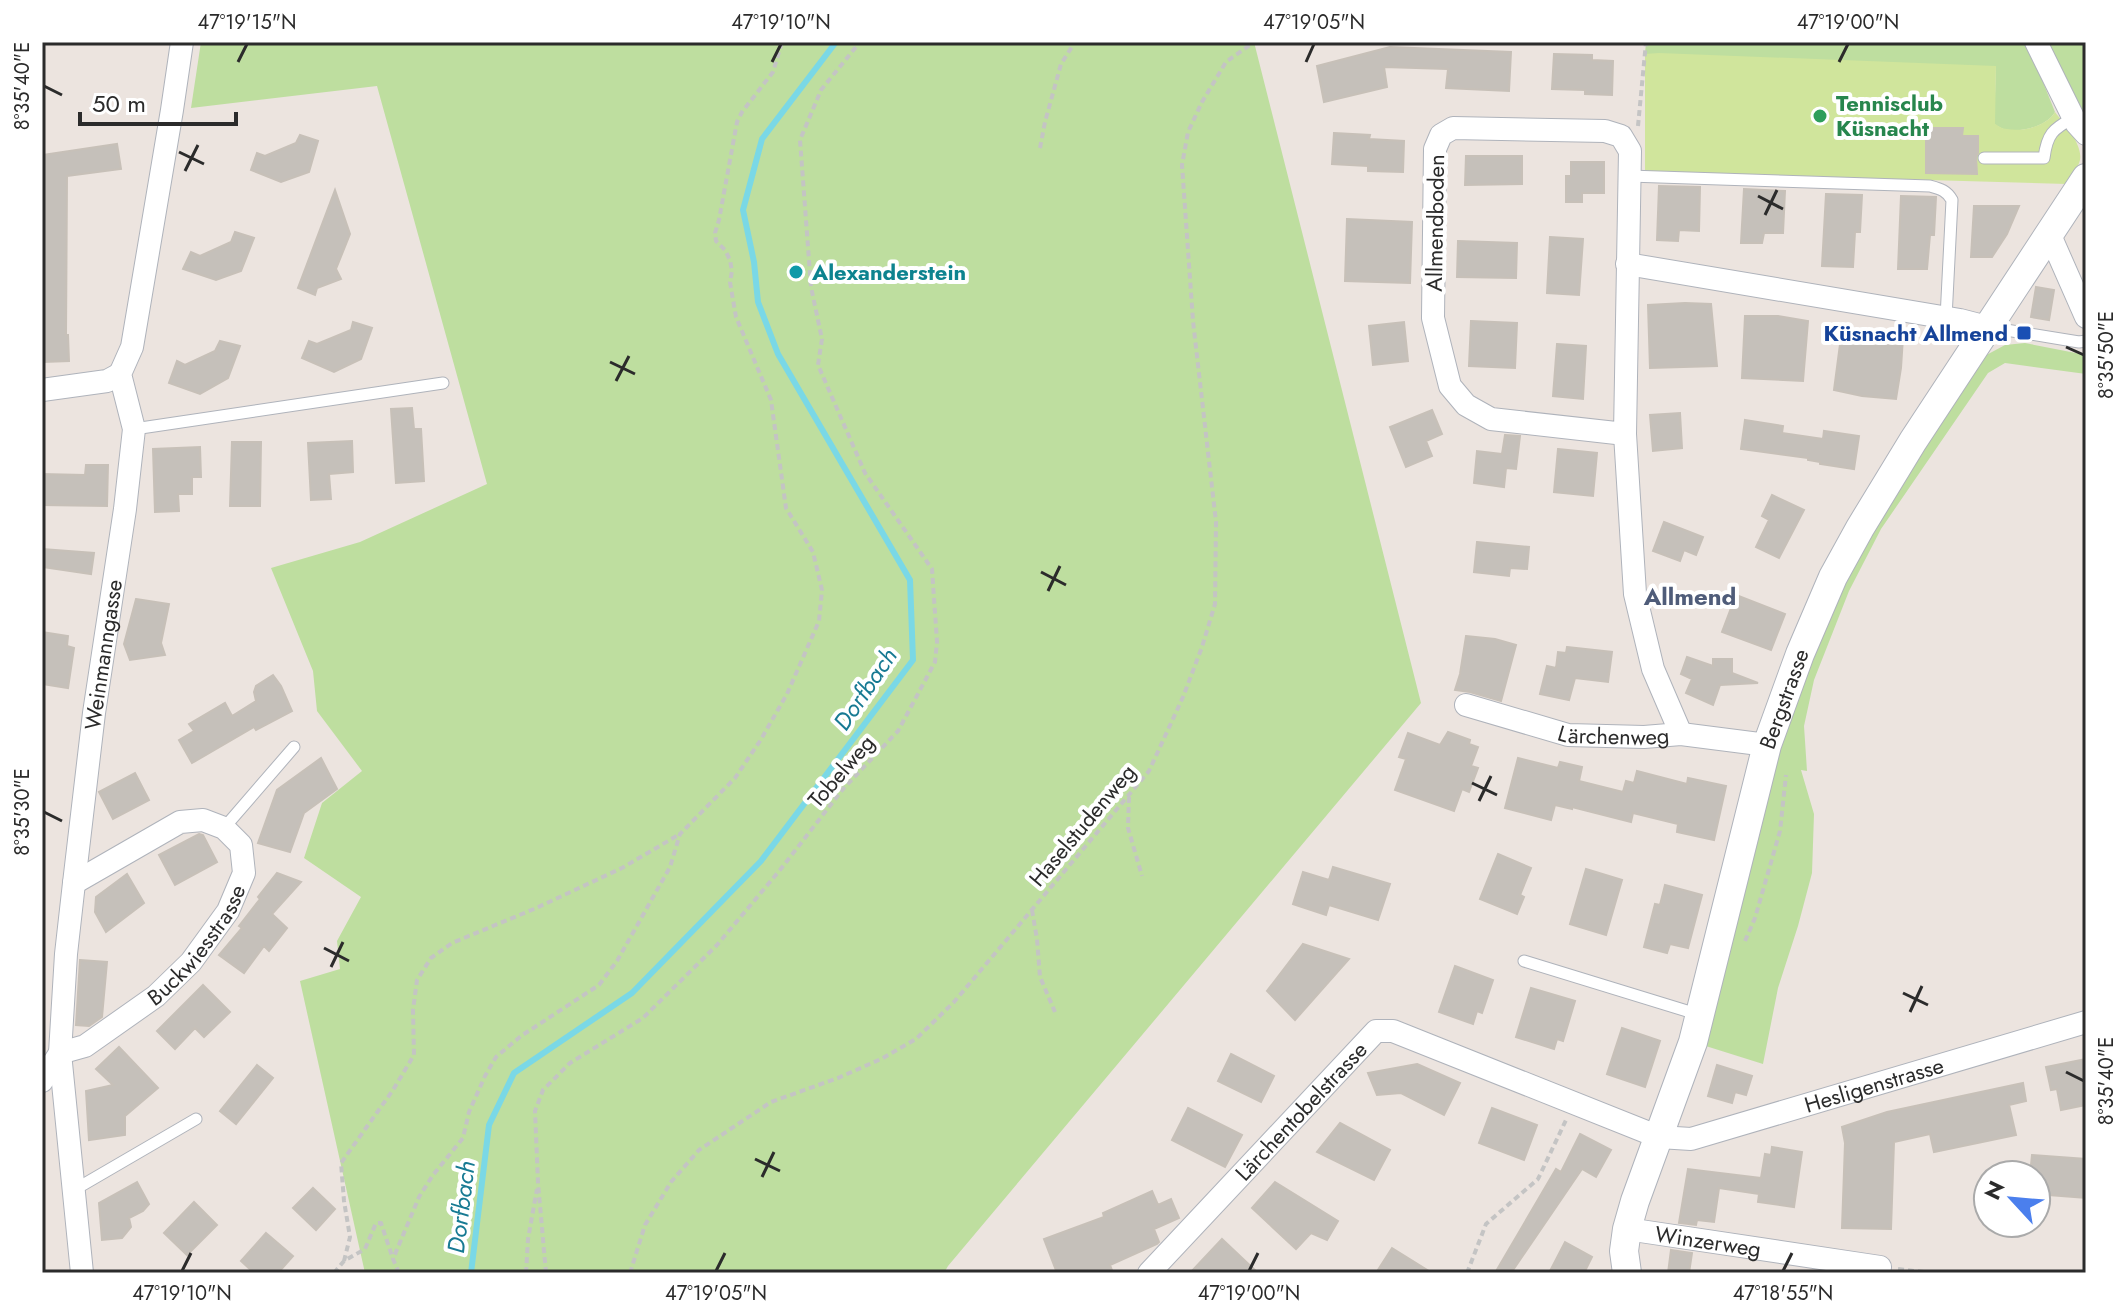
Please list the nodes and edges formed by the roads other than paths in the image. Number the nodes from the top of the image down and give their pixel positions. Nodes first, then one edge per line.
1 (182, 42) edge
2 (2036, 42) edge
3 (2079, 126) edge
4 (1984, 158) dead end
5 (1629, 176) junction
6 (2084, 181) edge
7 (2049, 233) junction
8 (1627, 264) junction
9 (2086, 317) edge
10 (1946, 318) junction
11 (1987, 327) junction
12 (2086, 341) edge
13 (120, 374) junction
14 (443, 383) dead end
15 (42, 390) edge
16 (134, 429) junction
17 (1625, 434) junction
18 (1466, 705) dead end
19 (1681, 734) junction
20 (1767, 745) junction
21 (294, 747) dead end
22 (224, 828) junction
23 (74, 883) junction
24 (1524, 961) dead end
25 (1700, 1015) junction
26 (2086, 1022) edge
27 (60, 1053) junction
28 (42, 1081) edge
29 (196, 1119) dead end
30 (1659, 1137) junction
31 (74, 1191) junction
32 (1627, 1229) junction
33 (1880, 1267) road end
34 (82, 1273) edge
35 (1149, 1273) edge
36 (1627, 1273) edge

1 - 13 street
2 - 3 street
3 - 4 lane
5 - 8 street
5 - 10 lane
5 - 17 street, Allmendboden
6 - 7 street, Bergstrasse
7 - 9 street
7 - 11 street, Bergstrasse
8 - 10 street
8 - 17 street
10 - 11 street
11 - 12 lane
11 - 20 street, Bergstrasse
13 - 15 street
13 - 16 street, Weinmanngasse
14 - 16 lane
16 - 23 street, Weinmanngasse
17 - 19 street
18 - 19 street, Lärchenweg
19 - 20 street, Lärchenweg
20 - 25 street, Bergstrasse
21 - 22 lane
22 - 23 street
22 - 27 street, Buckwiesstrasse
23 - 27 street, Weinmanngasse
24 - 25 lane
25 - 30 street, Bergstrasse
26 - 30 street, Hesligenstrasse
27 - 28 street
27 - 31 street, Weinmanngasse
29 - 31 lane
30 - 32 street, Bergstrasse
30 - 35 street, Lärchentobelstrasse
31 - 34 street, Weinmanngasse
32 - 33 street, Winzerweg
32 - 36 street, Bergstrasse

